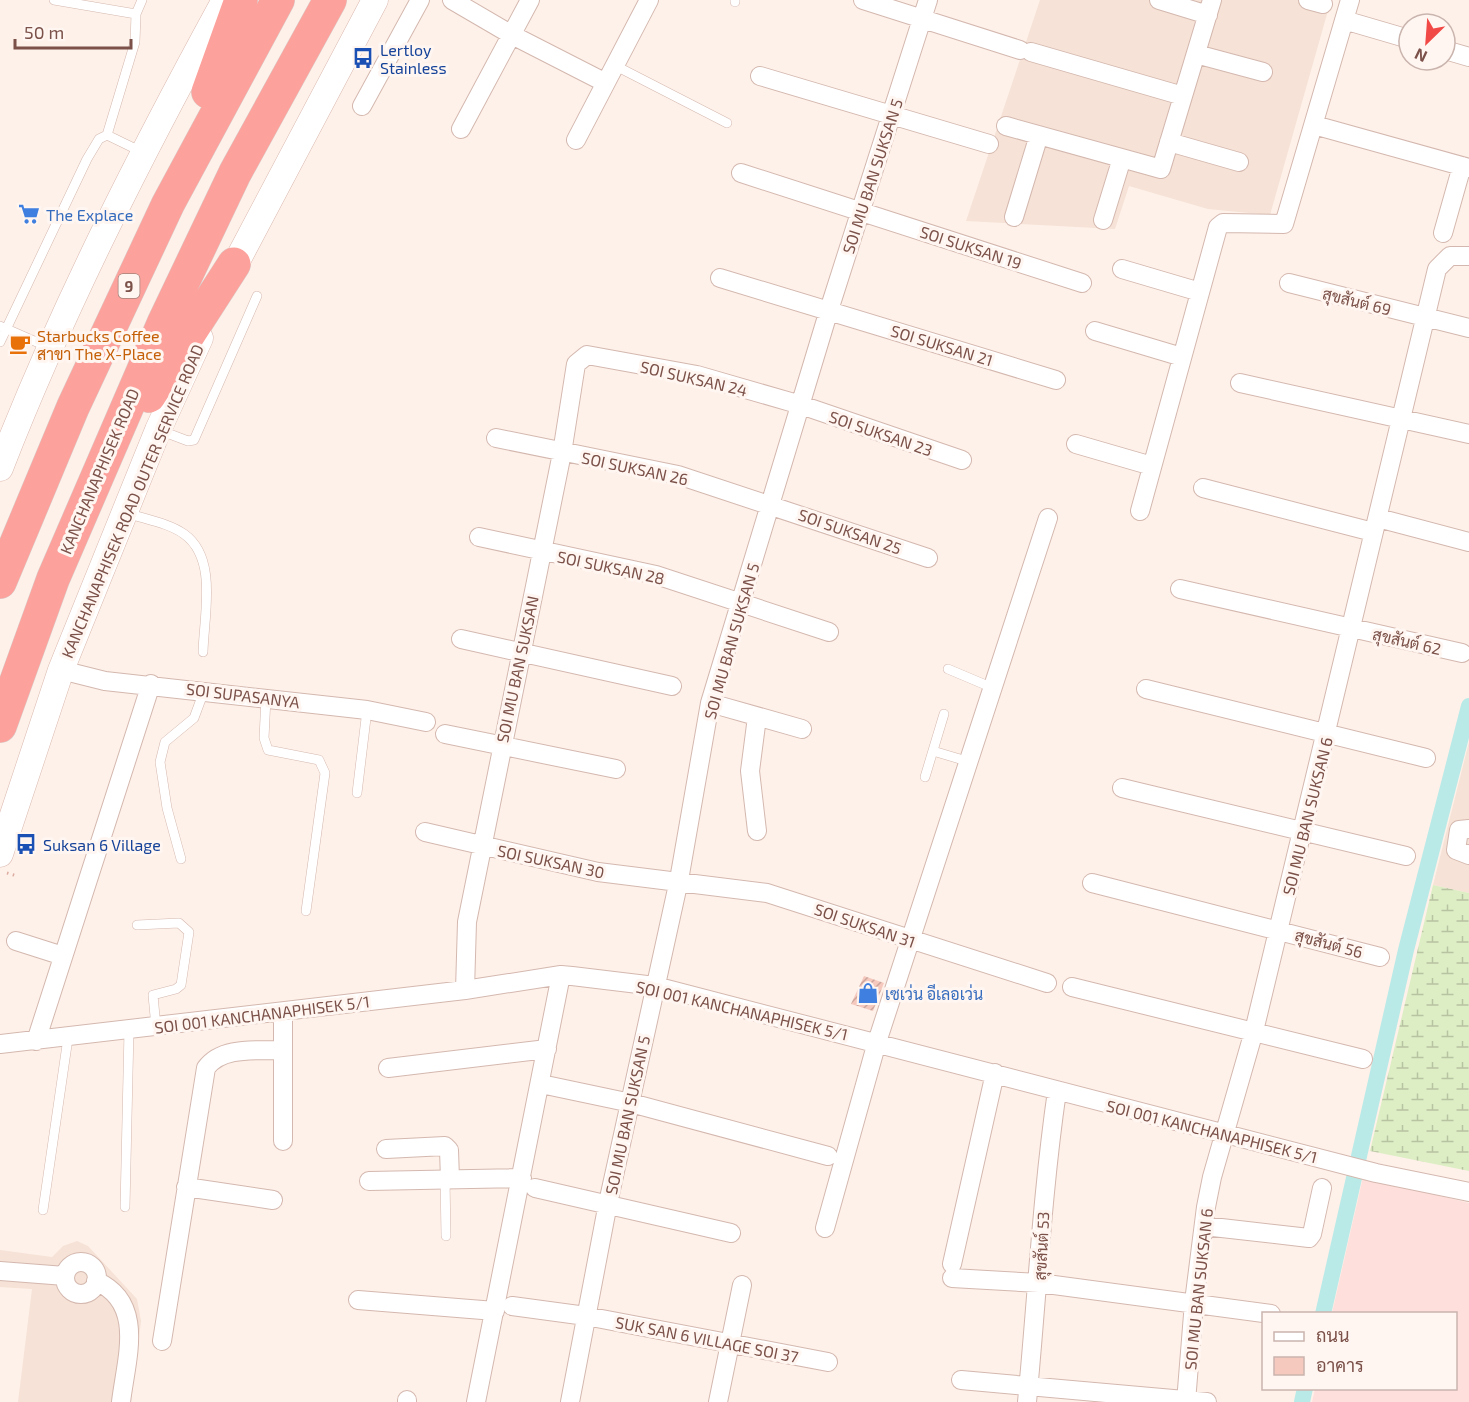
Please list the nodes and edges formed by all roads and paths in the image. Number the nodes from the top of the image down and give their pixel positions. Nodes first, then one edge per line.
1 (54, 0) edge
2 (142, 0) edge
3 (225, 0) edge
4 (241, 0) edge
5 (278, 0) edge
6 (330, 0) edge
7 (375, 0) edge
8 (420, 0) edge
9 (452, 0) edge
10 (530, 0) edge
11 (649, 0) edge
12 (863, 0) edge
13 (928, 0) edge
14 (1159, 0) edge
15 (1350, 0) edge
16 (1210, 7) edge
17 (136, 14) junction
18 (922, 20) junction
19 (1344, 20) junction
20 (512, 35) junction
21 (1397, 35) edge
22 (1196, 54) junction
23 (614, 65) junction
24 (1263, 72) dead end
25 (760, 76) dead end
26 (604, 82) junction
27 (1183, 96) junction
28 (362, 106) dead end
29 (892, 116) junction
30 (727, 123) dead end
31 (1314, 125) junction
32 (1006, 126) dead end
33 (461, 129) dead end
34 (107, 135) junction
35 (1039, 135) junction
36 (576, 140) dead end
37 (1169, 142) junction
38 (989, 144) dead end
39 (142, 152) junction
40 (1122, 158) junction
41 (1239, 162) dead end
42 (1465, 167) edge
43 (741, 173) dead end
44 (168, 204) junction
45 (861, 212) junction
46 (1014, 217) dead end
47 (1102, 220) dead end
48 (1443, 233) dead end
49 (1469, 256) edge
50 (234, 264) junction
51 (1122, 269) dead end
52 (720, 278) dead end
53 (1082, 283) dead end
54 (1289, 283) dead end
55 (1200, 292) junction
56 (257, 296) dead end
57 (829, 310) junction
58 (1425, 318) junction
59 (3, 327) edge
60 (1469, 328) edge
61 (1095, 331) dead end
62 (0, 342) edge
63 (50, 348) junction
64 (587, 355) joint
65 (1182, 357) junction
66 (1056, 380) dead end
67 (1240, 383) dead end
68 (801, 405) junction
69 (1400, 420) junction
70 (158, 430) junction
71 (1469, 434) edge
72 (496, 438) dead end
73 (5, 439) edge
74 (1076, 444) dead end
75 (562, 453) junction
76 (962, 460) dead end
77 (1152, 466) junction
78 (0, 468) edge
79 (90, 488) junction
80 (1203, 488) dead end
81 (772, 504) junction
82 (1140, 511) dead end
83 (124, 512) junction
84 (1048, 518) dead end
85 (1376, 525) junction
86 (479, 537) dead end
87 (1469, 542) edge
88 (542, 552) junction
89 (928, 558) dead end
90 (0, 582) edge
91 (1180, 589) dead end
92 (741, 602) junction
93 (1352, 628) junction
94 (830, 632) dead end
95 (461, 639) dead end
96 (203, 652) dead end
97 (521, 652) junction
98 (1462, 653) dead end
99 (948, 669) dead end
100 (61, 670) junction
101 (151, 684) junction
102 (672, 686) dead end
103 (993, 688) junction
104 (1146, 689) dead end
105 (204, 690) junction
106 (266, 698) junction
107 (710, 704) junction
108 (367, 710) junction
109 (944, 714) dead end
110 (757, 717) junction
111 (426, 722) dead end
112 (0, 726) edge
113 (802, 729) dead end
114 (1327, 732) junction
115 (445, 734) dead end
116 (501, 746) junction
117 (933, 751) junction
118 (1426, 758) dead end
119 (970, 762) junction
120 (616, 769) dead end
121 (925, 777) dead end
122 (1122, 788) dead end
123 (357, 793) dead end
124 (1469, 829) edge
125 (756, 831) dead end
126 (425, 832) dead end
127 (1303, 832) junction
128 (481, 846) junction
129 (0, 854) edge
130 (1469, 855) edge
131 (1406, 856) dead end
132 (181, 859) dead end
133 (679, 880) junction
134 (1092, 883) dead end
135 (306, 911) dead end
136 (137, 925) dead end
137 (1279, 929) junction
138 (16, 941) dead end
139 (912, 941) junction
140 (63, 956) junction
141 (1380, 957) dead end
142 (561, 975) junction
143 (1047, 983) dead end
144 (655, 986) junction
145 (1072, 987) dead end
146 (465, 990) junction
147 (283, 1012) junction
148 (156, 1027) junction
149 (129, 1030) junction
150 (1254, 1031) junction
151 (68, 1038) junction
152 (36, 1041) junction
153 (877, 1042) junction
154 (0, 1044) edge
155 (547, 1049) junction
156 (282, 1050) junction
157 (1363, 1059) dead end
158 (388, 1068) dead end
159 (995, 1073) junction
160 (541, 1084) junction
161 (1057, 1091) junction
162 (631, 1103) junction
163 (1225, 1134) junction
164 (283, 1141) dead end
165 (386, 1149) dead end
166 (828, 1156) dead end
167 (448, 1179) junction
168 (369, 1181) dead end
169 (528, 1183) junction
170 (186, 1187) junction
171 (1322, 1188) dead end
172 (1469, 1192) edge
173 (273, 1200) dead end
174 (608, 1203) junction
175 (124, 1206) dead end
176 (43, 1210) dead end
177 (1204, 1226) junction
178 (825, 1228) dead end
179 (731, 1233) dead end
180 (446, 1236) dead end
181 (0, 1271) edge
182 (1039, 1283) junction
183 (742, 1285) dead end
184 (358, 1300) dead end
185 (1194, 1302) junction
186 (503, 1308) junction
187 (1262, 1313) edge
188 (586, 1316) junction
189 (162, 1341) dead end
190 (731, 1343) junction
191 (828, 1362) dead end
192 (961, 1380) dead end
193 (1027, 1394) edge
194 (1186, 1401) edge
195 (121, 1402) edge
196 (476, 1402) edge
197 (570, 1402) edge
198 (717, 1402) edge
199 (1207, 1402) edge

1 - 17 lane
2 - 17 lane
3 - 39 main road
4 - 44 highway
5 - 44 highway, 9
6 - 79 highway, KANCHANAPHISEK ROAD
7 - 50 main road, KANCHANAPHISEK ROAD OUTER SERVICE ROAD
8 - 28 street
9 - 20 street
10 - 20 street
11 - 23 street
12 - 18 street
13 - 18 street, SOI MU BAN SUKSAN 5
14 - 16 street
15 - 19 street
16 - 22 street
17 - 34 lane
18 - 27 street
18 - 29 street, SOI MU BAN SUKSAN 5
19 - 21 street
19 - 31 street
20 - 26 street
20 - 33 street
22 - 24 street
22 - 27 street
23 - 26 street
23 - 30 lane
25 - 29 street
26 - 36 street
27 - 37 street
29 - 38 street
29 - 45 street, SOI MU BAN SUKSAN 5
31 - 42 street
31 - 55 street
32 - 35 street
34 - 39 lane
34 - 59 lane
35 - 40 street
35 - 46 street
37 - 40 street
37 - 41 street
39 - 63 main road
40 - 47 street
42 - 48 street
43 - 45 street, SOI SUKSAN 19
44 - 90 highway, 9
45 - 53 street, SOI SUKSAN 19
45 - 57 street, SOI MU BAN SUKSAN 5
49 - 58 street, SOI MU BAN SUKSAN 6
50 - 70 main road, KANCHANAPHISEK ROAD OUTER SERVICE ROAD
50 - 79 highway
51 - 55 street
52 - 57 street, SOI SUKSAN 21
54 - 58 street, สุขสันต์ 69
55 - 65 street
56 - 70 lane
57 - 66 street, SOI SUKSAN 21
57 - 68 street, SOI MU BAN SUKSAN 5
58 - 60 street, สุขสันต์ 69
58 - 69 street, SOI MU BAN SUKSAN 6
59 - 62 lane
59 - 63 lane
61 - 65 street
63 - 73 main road
64 - 68 street, SOI SUKSAN 24
64 - 75 street, SOI MU BAN SUKSAN
65 - 77 street
67 - 69 street
68 - 76 street, SOI SUKSAN 23
68 - 81 street, SOI MU BAN SUKSAN 5
69 - 71 street
69 - 85 street, SOI MU BAN SUKSAN 6
70 - 83 main road, KANCHANAPHISEK ROAD OUTER SERVICE ROAD
72 - 75 street, SOI SUKSAN 26
73 - 78 main road
74 - 77 street
75 - 81 street, SOI SUKSAN 26
75 - 88 street, SOI MU BAN SUKSAN
77 - 82 street
79 - 112 highway, KANCHANAPHISEK ROAD
80 - 85 street
81 - 89 street, SOI SUKSAN 25
81 - 92 street, SOI MU BAN SUKSAN 5
83 - 96 lane
83 - 100 main road, KANCHANAPHISEK ROAD OUTER SERVICE ROAD
84 - 103 street
85 - 87 street
85 - 93 street, SOI MU BAN SUKSAN 6
86 - 88 street, SOI SUKSAN 28
88 - 92 street, SOI SUKSAN 28
88 - 97 street, SOI MU BAN SUKSAN
91 - 93 street, สุขสันต์ 62
92 - 94 street, SOI SUKSAN 28
92 - 107 street, SOI MU BAN SUKSAN 5
93 - 98 street, สุขสันต์ 62
93 - 114 street, SOI MU BAN SUKSAN 6
95 - 97 street
97 - 102 street
97 - 116 street, SOI MU BAN SUKSAN
99 - 103 lane
100 - 101 street, SOI SUPASANYA
100 - 129 main road, KANCHANAPHISEK ROAD OUTER SERVICE ROAD
101 - 105 street, SOI SUPASANYA
101 - 140 street
103 - 119 street
104 - 114 street
105 - 106 street, SOI SUPASANYA
105 - 132 lane
106 - 108 street, SOI SUPASANYA
106 - 135 lane
107 - 110 street
107 - 133 street, SOI MU BAN SUKSAN 5
108 - 111 street, SOI SUPASANYA
108 - 123 lane
109 - 117 lane
110 - 113 street
110 - 125 street
114 - 118 street
114 - 127 street, SOI MU BAN SUKSAN 6
115 - 116 street
116 - 120 street
116 - 128 street, SOI MU BAN SUKSAN
117 - 119 lane
117 - 121 lane
119 - 139 street
122 - 127 street
124 - 130 street
126 - 128 street, SOI SUKSAN 30
127 - 131 street
127 - 137 street, SOI MU BAN SUKSAN 6
128 - 133 street, SOI SUKSAN 30
128 - 146 street, SOI MU BAN SUKSAN
133 - 139 street, SOI SUKSAN 31
133 - 144 street, SOI MU BAN SUKSAN 5
134 - 137 street, สุขสันต์ 56
136 - 148 lane
137 - 141 street, สุขสันต์ 56
137 - 150 street, SOI MU BAN SUKSAN 6
138 - 140 street
139 - 143 street, SOI SUKSAN 31
139 - 153 street
140 - 152 street
142 - 144 street, SOI 001 KANCHANAPHISEK 5/1
142 - 146 street, SOI 001 KANCHANAPHISEK 5/1
142 - 155 street
144 - 153 street, SOI 001 KANCHANAPHISEK 5/1
144 - 162 street, SOI MU BAN SUKSAN 5
145 - 150 street
146 - 147 street, SOI 001 KANCHANAPHISEK 5/1
147 - 148 street, SOI 001 KANCHANAPHISEK 5/1
147 - 156 street
148 - 149 street, SOI 001 KANCHANAPHISEK 5/1
149 - 151 street, SOI 001 KANCHANAPHISEK 5/1
149 - 175 lane
150 - 157 street
150 - 163 street, SOI MU BAN SUKSAN 6
151 - 152 street, SOI 001 KANCHANAPHISEK 5/1
151 - 176 lane
152 - 154 street, SOI 001 KANCHANAPHISEK 5/1
153 - 159 street, SOI 001 KANCHANAPHISEK 5/1
153 - 178 street
155 - 158 street
155 - 160 street
156 - 164 street
156 - 170 street
159 - 161 street, SOI 001 KANCHANAPHISEK 5/1
159 - 182 street
160 - 162 street
160 - 169 street
161 - 163 street, SOI 001 KANCHANAPHISEK 5/1
161 - 182 street, สุขสันต์ 53
162 - 166 street
162 - 174 street, SOI MU BAN SUKSAN 5
163 - 172 street, SOI 001 KANCHANAPHISEK 5/1
163 - 177 street, SOI MU BAN SUKSAN 6
165 - 167 street
167 - 168 street
167 - 169 street
167 - 180 lane
169 - 174 street
169 - 186 street
170 - 173 street
170 - 189 street
171 - 177 street
174 - 179 street
174 - 188 street, SOI MU BAN SUKSAN 5
177 - 185 street, SOI MU BAN SUKSAN 6
181 - 195 street
182 - 185 street
182 - 193 street, สุขสันต์ 53
183 - 190 street
184 - 186 street, SUK SAN 6 VILLAGE SOI 37
185 - 187 street
185 - 194 street, SOI MU BAN SUKSAN 6
186 - 188 street, SUK SAN 6 VILLAGE SOI 37
186 - 196 street
188 - 190 street, SUK SAN 6 VILLAGE SOI 37
188 - 197 street, SOI MU BAN SUKSAN 5
190 - 191 street, SUK SAN 6 VILLAGE SOI 37
190 - 198 street
192 - 193 street
193 - 194 street
194 - 199 street

